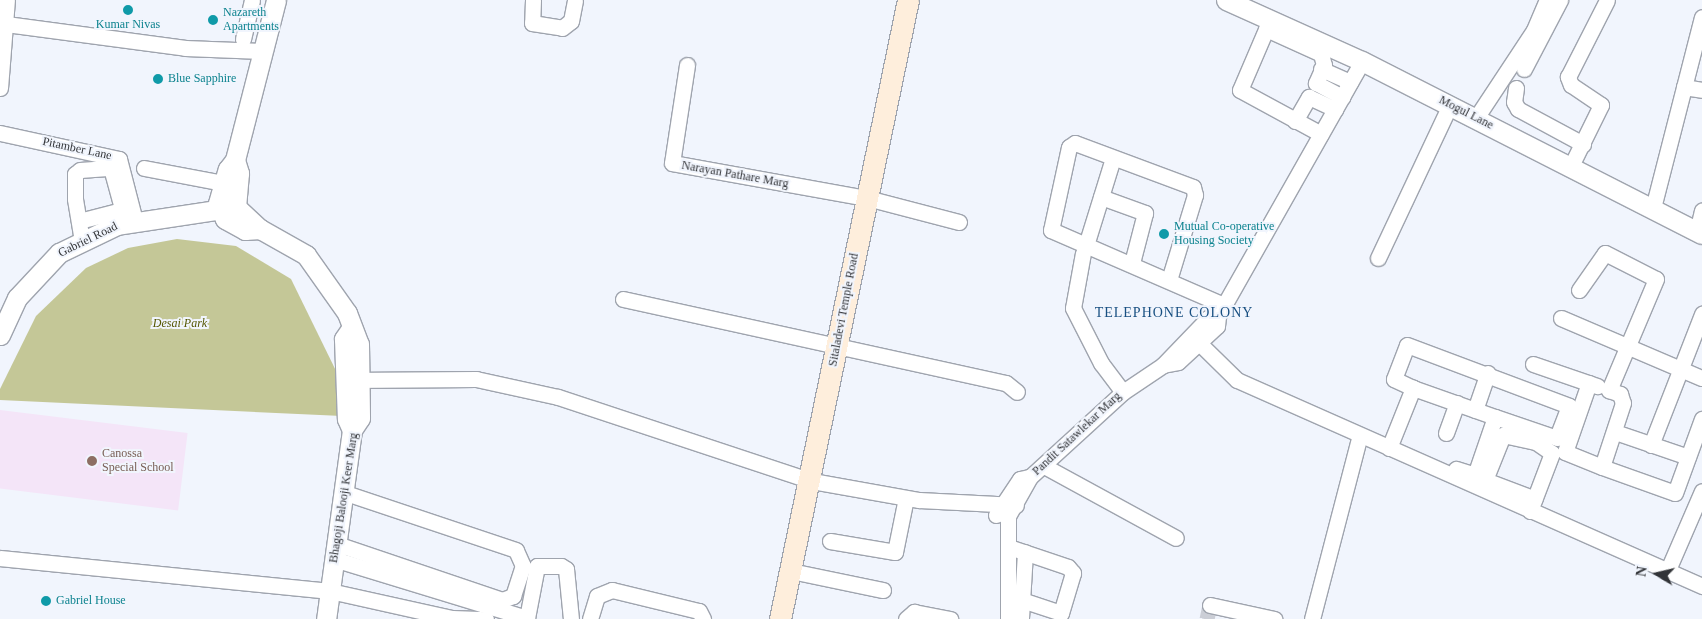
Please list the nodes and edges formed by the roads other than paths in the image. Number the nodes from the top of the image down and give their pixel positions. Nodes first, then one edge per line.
1 (7, 0) edge
2 (252, 0) edge
3 (276, 0) edge
4 (533, 0) edge
5 (575, 0) edge
6 (908, 0) edge
7 (1547, 0) edge
8 (1560, 0) edge
9 (1608, 0) edge
10 (1234, 2) edge
11 (1702, 18) edge
12 (1268, 24) junction
13 (3, 34) edge
14 (1292, 35) junction
15 (243, 39) dead end
16 (262, 51) junction
17 (1362, 61) junction
18 (688, 66) dead end
19 (1322, 69) junction
20 (1524, 69) dead end
21 (1350, 82) junction
22 (1684, 86) junction
23 (0, 88) edge
24 (1516, 88) dead end
25 (1702, 90) edge
26 (1339, 103) junction
27 (1450, 105) junction
28 (1476, 118) junction
29 (1295, 121) junction
30 (0, 133) edge
31 (1321, 134) junction
32 (1583, 144) junction
33 (1113, 158) junction
34 (235, 160) junction
35 (1571, 166) junction
36 (144, 168) dead end
37 (137, 182) dead end
38 (223, 182) junction
39 (1101, 197) junction
40 (866, 198) junction
41 (1653, 208) junction
42 (231, 210) junction
43 (1702, 211) edge
44 (132, 218) junction
45 (78, 221) junction
46 (959, 222) dead end
47 (1700, 233) edge
48 (82, 241) junction
49 (1085, 248) junction
50 (1378, 258) dead end
51 (1132, 262) junction
52 (1169, 280) junction
53 (1579, 290) dead end
54 (623, 298) dead end
55 (6, 308) edge
56 (1222, 311) junction
57 (1702, 314) edge
58 (1561, 318) dead end
59 (0, 335) edge
60 (1196, 340) junction
61 (1627, 346) junction
62 (836, 347) junction
63 (1533, 364) dead end
64 (1680, 368) junction
65 (1488, 373) junction
66 (1702, 378) edge
67 (355, 379) junction
68 (1589, 383) junction
69 (1413, 388) junction
70 (1609, 390) junction
71 (1017, 392) dead end
72 (1123, 392) junction
73 (1457, 403) junction
74 (1476, 410) junction
75 (1495, 417) junction
76 (1702, 418) edge
77 (1615, 432) junction
78 (1446, 433) dead end
79 (1360, 435) junction
80 (1390, 443) junction
81 (1651, 444) junction
82 (1688, 458) junction
83 (1044, 466) junction
84 (1602, 468) junction
85 (812, 481) junction
86 (1483, 484) junction
87 (1702, 491) edge
88 (343, 492) junction
89 (906, 498) junction
90 (1533, 505) junction
91 (1006, 510) junction
92 (1176, 538) dead end
93 (830, 540) dead end
94 (1008, 547) junction
95 (336, 552) junction
96 (1025, 552) junction
97 (0, 558) edge
98 (791, 571) junction
99 (1667, 572) junction
100 (1702, 586) edge
101 (882, 590) dead end
102 (330, 591) junction
103 (1022, 600) junction
104 (1210, 605) dead end
105 (480, 613) edge
106 (505, 616) edge
107 (1015, 618) edge
108 (326, 619) edge
109 (571, 619) edge
110 (590, 619) edge
111 (703, 619) edge
112 (780, 619) edge
113 (906, 619) edge
114 (950, 619) edge
115 (1274, 619) edge
116 (1312, 619) edge

1 - 13 street
2 - 15 street
3 - 16 street
4 - 5 street
6 - 40 main road, Sitaladevi Temple Road
7 - 28 street
8 - 20 street
9 - 32 street
10 - 12 street, Mogul Lane
11 - 22 street
12 - 14 street, Mogul Lane
12 - 29 street
13 - 16 street
13 - 23 street
14 - 17 street, Mogul Lane
14 - 19 street
16 - 34 street
17 - 21 street, Pandit Satawlekar Marg
17 - 27 street, Mogul Lane
18 - 40 street, Narayan Pathare Marg
19 - 21 street
19 - 26 street
21 - 26 street, Pandit Satawlekar Marg
22 - 25 street
22 - 41 street
24 - 32 street
26 - 29 street
26 - 31 street, Pandit Satawlekar Marg
27 - 28 street, Mogul Lane
27 - 50 street
28 - 35 street, Mogul Lane
29 - 31 street
30 - 44 street, Pitamber Lane
31 - 56 street, Pandit Satawlekar Marg
32 - 35 street
33 - 39 street
33 - 49 street
33 - 52 street
34 - 38 street
34 - 42 street
35 - 41 street, Mogul Lane
36 - 38 street
37 - 44 street
38 - 42 street
39 - 49 street
39 - 51 street
40 - 46 street, Narayan Pathare Marg
40 - 62 main road, Sitaladevi Temple Road
41 - 47 street, Mogul Lane
42 - 44 street, Gabriel Road
42 - 67 street
43 - 47 street
44 - 45 street
44 - 45 street
44 - 48 street, Gabriel Road
45 - 48 street
48 - 55 street, Gabriel Road
49 - 51 street
49 - 72 street
51 - 52 street
52 - 56 street
53 - 61 street
54 - 62 street
55 - 59 street, Gabriel Road
56 - 60 street, Pandit Satawlekar Marg
57 - 64 street
58 - 61 street
60 - 72 street, Pandit Satawlekar Marg
60 - 79 street
61 - 64 street
61 - 70 street
62 - 71 street
62 - 85 main road, Sitaladevi Temple Road
63 - 68 street
64 - 66 street
64 - 81 street
65 - 69 street
65 - 74 street
65 - 75 street
67 - 85 street
67 - 88 street, Bhagoji Balooji Keer Marg
68 - 70 street
68 - 84 street
69 - 73 street
69 - 80 street
70 - 77 street
72 - 83 street, Pandit Satawlekar Marg
73 - 74 street
73 - 78 street
74 - 75 street
75 - 80 street
76 - 82 street
77 - 81 street
77 - 84 street
79 - 80 street
79 - 116 street
80 - 86 street
81 - 82 street
82 - 84 street
83 - 91 street, Pandit Satawlekar Marg
83 - 92 street
85 - 89 street
85 - 98 main road, Sitaladevi Temple Road
86 - 90 street
86 - 90 street
87 - 99 street
88 - 95 street, Bhagoji Balooji Keer Marg
88 - 95 street
89 - 91 street
89 - 93 street
90 - 99 street
91 - 94 street
94 - 96 street
94 - 107 street
95 - 102 street, Bhagoji Balooji Keer Marg
95 - 105 street
96 - 103 street
96 - 103 street
97 - 102 street
98 - 101 street
98 - 112 main road, Sitaladevi Temple Road
99 - 100 street
102 - 105 street
102 - 108 street, Bhagoji Balooji Keer Marg
103 - 107 street
104 - 115 street
105 - 106 street
106 - 109 street
110 - 111 street
113 - 114 street

